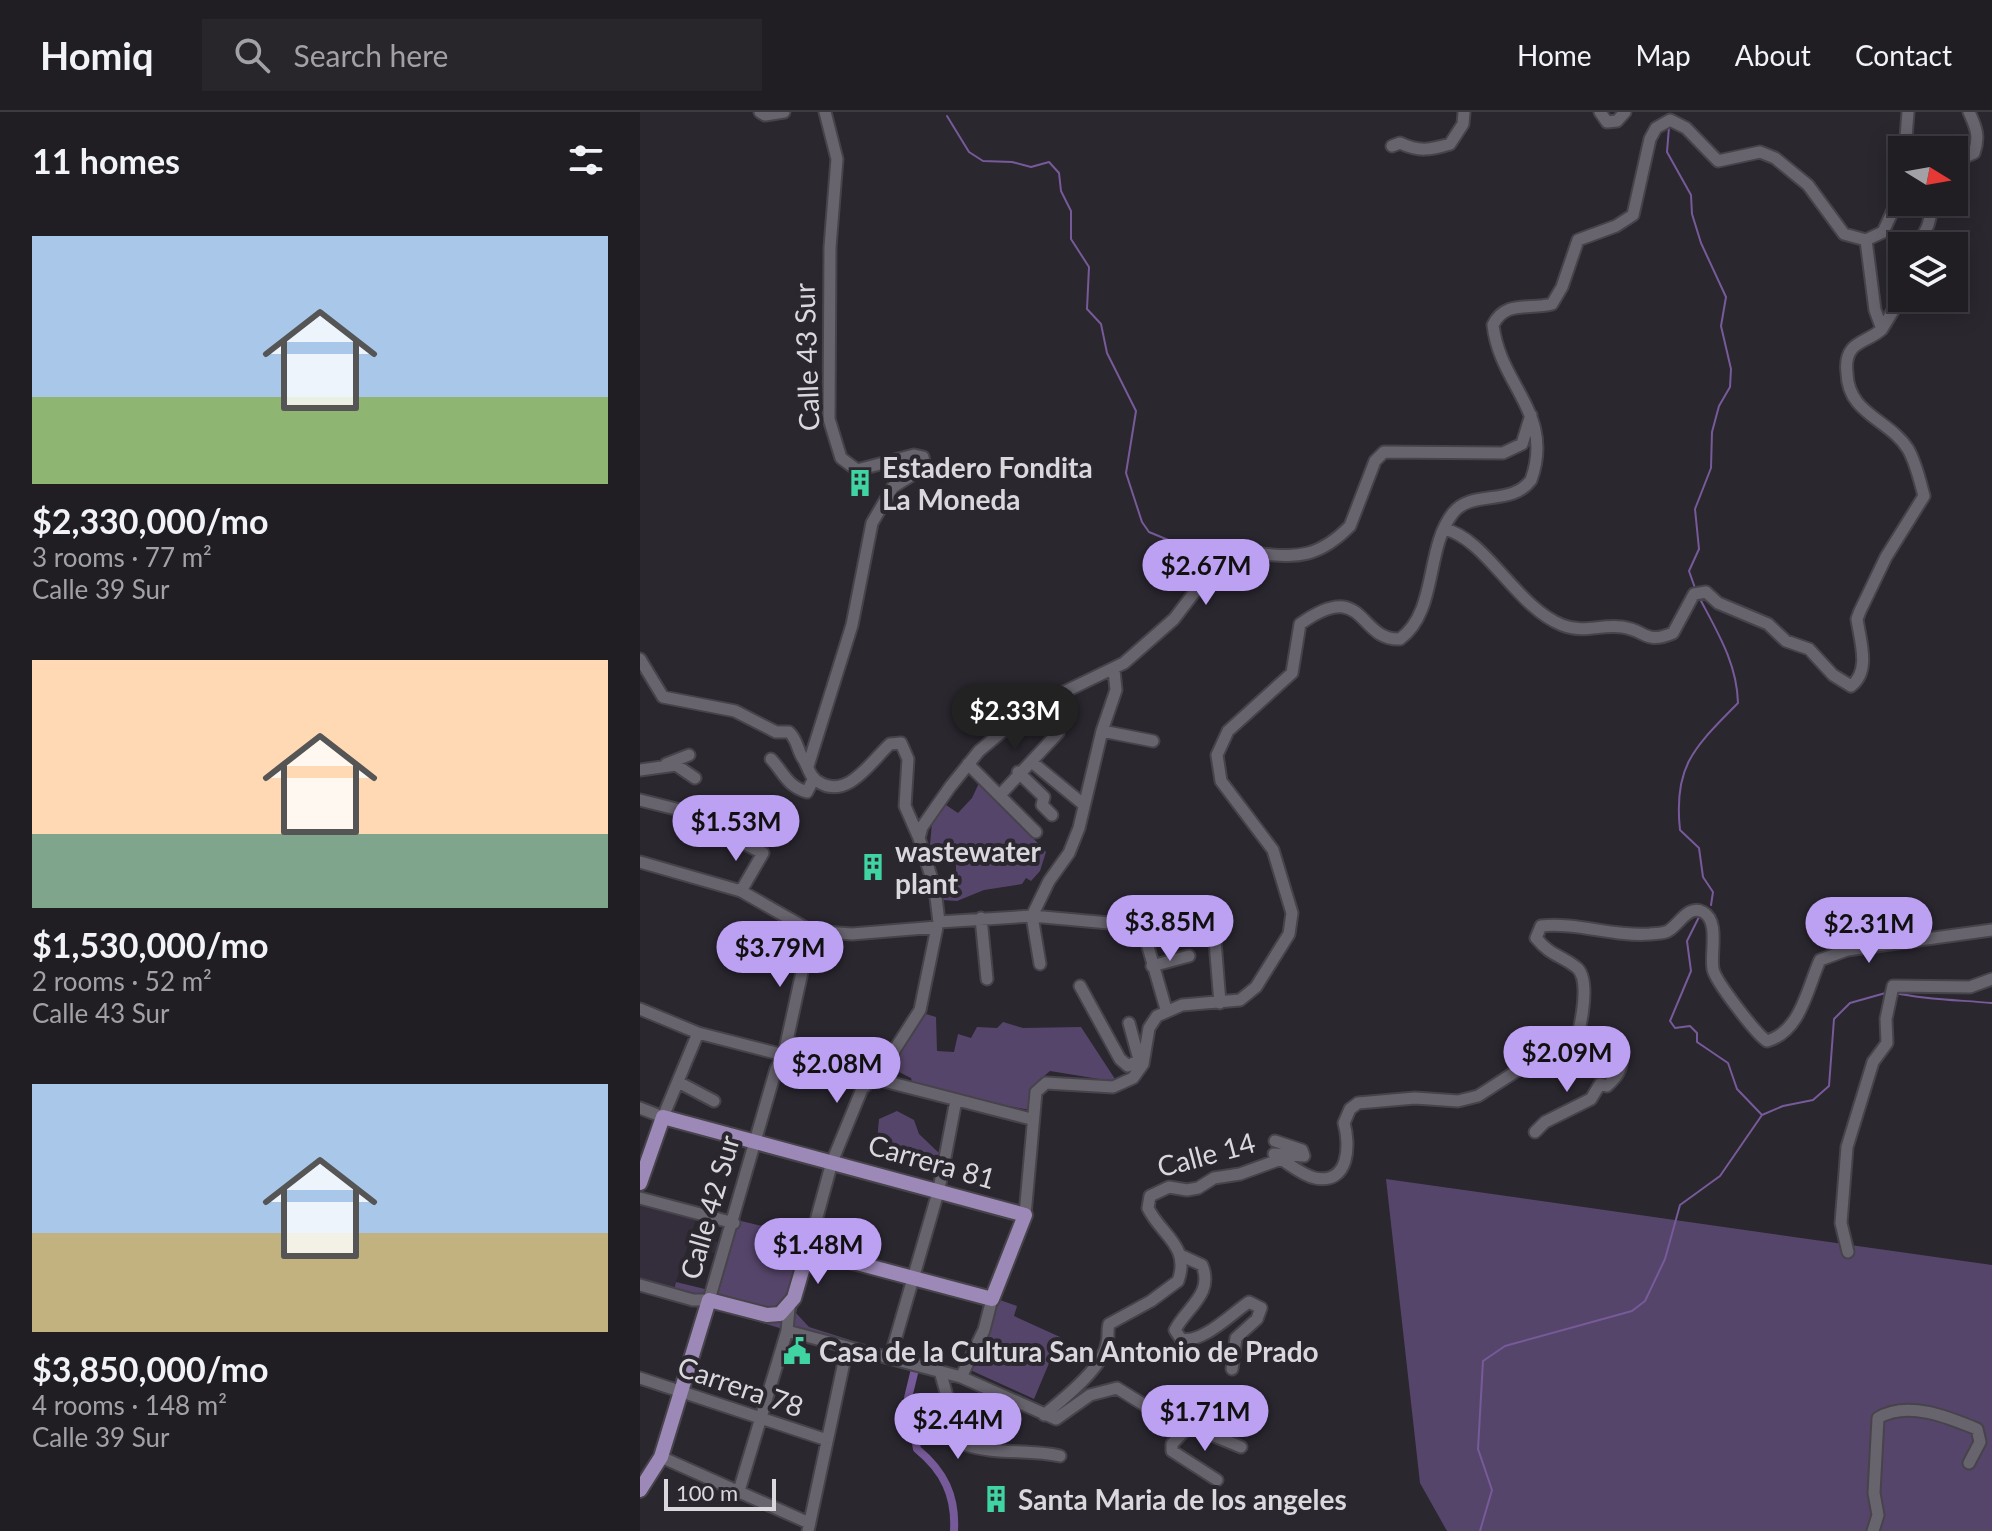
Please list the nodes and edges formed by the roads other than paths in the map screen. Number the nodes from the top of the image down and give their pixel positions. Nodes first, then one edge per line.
1 (760, 112) edge
2 (784, 112) edge
3 (825, 112) edge
4 (1464, 112) edge
5 (1600, 112) edge
6 (1625, 112) edge
7 (1908, 112) edge
8 (1969, 112) edge
9 (1661, 117) edge
10 (1906, 136) edge
11 (1392, 146) dead end
12 (1968, 156) edge
13 (1891, 216) edge
14 (1866, 240) junction
15 (1892, 312) edge
16 (1882, 329) junction
17 (1531, 415) junction
18 (1444, 529) junction
19 (640, 659) edge
20 (1114, 670) junction
21 (1102, 731) junction
22 (1058, 733) dead end
23 (1153, 741) dead end
24 (689, 755) dead end
25 (771, 759) dead end
26 (1033, 763) junction
27 (968, 764) junction
28 (666, 765) junction
29 (808, 766) junction
30 (640, 770) edge
31 (1018, 772) junction
32 (695, 778) dead end
33 (814, 778) junction
34 (1000, 795) junction
35 (640, 800) edge
36 (1083, 804) junction
37 (1052, 815) dead end
38 (1036, 832) dead end
39 (919, 838) junction
40 (640, 862) edge
41 (741, 891) junction
42 (1032, 916) junction
43 (981, 918) junction
44 (938, 924) junction
45 (1992, 930) edge
46 (811, 931) junction
47 (1215, 941) dead end
48 (1189, 956) dead end
49 (1040, 964) dead end
50 (1152, 966) junction
51 (987, 979) dead end
52 (1992, 979) edge
53 (1080, 986) dead end
54 (1220, 1003) junction
55 (641, 1008) edge
56 (1166, 1009) junction
57 (1129, 1023) dead end
58 (698, 1033) junction
59 (1616, 1049) dead end
60 (784, 1054) junction
61 (1142, 1064) junction
62 (873, 1080) junction
63 (680, 1083) junction
64 (956, 1100) junction
65 (714, 1101) dead end
66 (640, 1108) edge
67 (663, 1117) junction
68 (1031, 1119) junction
69 (1535, 1132) dead end
70 (755, 1139) junction
71 (1275, 1141) dead end
72 (833, 1160) junction
73 (1270, 1162) junction
74 (640, 1183) edge
75 (939, 1190) junction
76 (640, 1198) edge
77 (1025, 1215) junction
78 (734, 1223) junction
79 (808, 1250) junction
80 (1848, 1252) dead end
81 (1180, 1255) junction
82 (915, 1280) junction
83 (640, 1285) edge
84 (992, 1299) junction
85 (709, 1300) junction
86 (789, 1308) junction
87 (774, 1315) junction
88 (787, 1328) junction
89 (847, 1348) junction
90 (890, 1358) junction
91 (1232, 1369) dead end
92 (940, 1371) junction
93 (961, 1377) junction
94 (640, 1378) edge
95 (681, 1391) junction
96 (1044, 1415) junction
97 (759, 1419) junction
98 (1189, 1426) junction
99 (827, 1440) junction
100 (1241, 1447) dead end
101 (1060, 1456) dead end
102 (661, 1457) junction
103 (1969, 1463) dead end
104 (1217, 1480) dead end
105 (640, 1490) edge
106 (738, 1494) junction
107 (808, 1527) edge
108 (1873, 1531) edge

1 - 2 street
3 - 29 street, Calle 43 Sur
4 - 11 street
5 - 6 street
7 - 10 street
8 - 12 street
9 - 14 street
9 - 17 street
13 - 14 street
14 - 16 street
15 - 16 street
16 - 18 street
17 - 18 street
17 - 20 street
18 - 54 street
19 - 29 street
20 - 21 street
20 - 27 street
21 - 23 street
21 - 36 street
22 - 26 street
24 - 28 street
25 - 33 street
26 - 31 street
26 - 36 street
27 - 34 street
27 - 39 street
28 - 30 street
28 - 32 street
29 - 33 street
31 - 34 street
31 - 37 street
33 - 39 street
34 - 38 street
35 - 41 street
36 - 42 street
39 - 44 street
40 - 41 street
41 - 46 street
42 - 43 street
42 - 49 street
42 - 50 street
43 - 44 street
43 - 51 street
44 - 46 street
44 - 62 street
45 - 73 street, Calle 14
46 - 60 street, Calle 42 Sur
47 - 54 street
48 - 50 street
50 - 56 street
52 - 80 street
53 - 61 street
54 - 56 street
55 - 58 street
56 - 61 street
57 - 61 street
58 - 60 street
58 - 63 street
59 - 69 street
60 - 62 street
60 - 70 street, Calle 42 Sur
61 - 68 street
62 - 64 street
62 - 72 street
63 - 65 street
63 - 67 street
64 - 68 street
64 - 75 street
66 - 67 street, Carrera 81
67 - 70 main road, Carrera 81
67 - 74 main road
68 - 77 street
70 - 72 main road, Carrera 81
70 - 78 street, Calle 42 Sur
71 - 73 street
72 - 75 main road, Carrera 81
72 - 79 street
73 - 81 street, Calle 14
75 - 77 main road, Carrera 81
75 - 82 street
76 - 78 street
77 - 84 main road
78 - 85 street, Calle 42 Sur
79 - 82 main road
79 - 86 main road
81 - 91 street
81 - 96 street
82 - 84 main road
82 - 90 street
83 - 85 street
84 - 93 street
85 - 87 main road
85 - 95 main road, Calle 42 Sur
86 - 87 main road
86 - 88 street
87 - 88 street
88 - 89 street
88 - 97 street
89 - 90 street
89 - 99 street
90 - 92 street
92 - 93 street
92 - 101 street
93 - 96 street
94 - 95 street, Carrera 78
95 - 97 street, Carrera 78
95 - 102 main road, Calle 42 Sur
96 - 98 street
97 - 99 street, Carrera 78
97 - 106 street
98 - 100 street
98 - 104 street
99 - 107 street
102 - 105 main road, Calle 42 Sur
102 - 106 street
103 - 108 street
106 - 107 street

